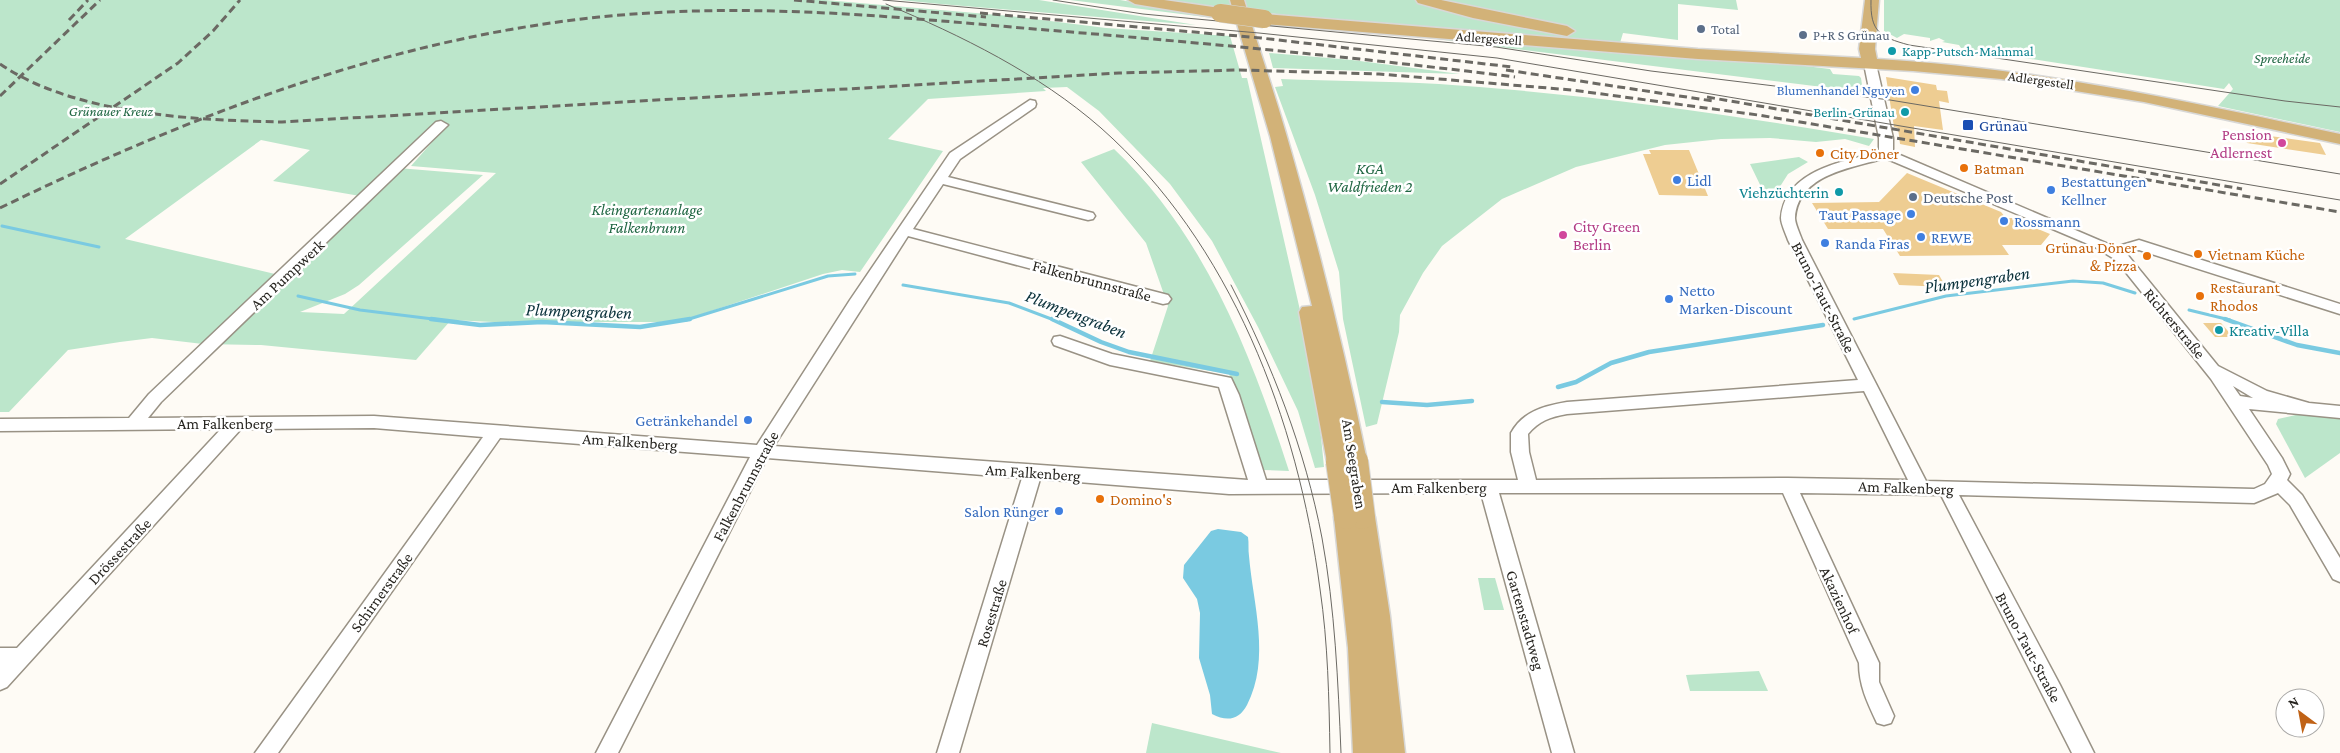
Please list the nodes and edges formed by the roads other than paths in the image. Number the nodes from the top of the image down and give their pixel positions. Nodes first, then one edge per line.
1 (1136, 0) edge
2 (1236, 0) edge
3 (1423, 0) edge
4 (1872, 0) edge
5 (1223, 7) edge
6 (1737, 54) junction
7 (1870, 64) junction
8 (1030, 104) dead end
9 (441, 125) dead end
10 (2340, 138) edge
11 (1886, 154) junction
12 (940, 179) junction
13 (1284, 181) junction
14 (1088, 216) dead end
15 (905, 231) junction
16 (2113, 252) junction
17 (1163, 299) dead end
18 (2340, 309) edge
19 (1060, 341) dead end
20 (2208, 362) junction
21 (1868, 385) junction
22 (2237, 402) junction
23 (2302, 406) junction
24 (2340, 412) edge
25 (238, 422) junction
26 (133, 424) junction
27 (0, 425) edge
28 (496, 431) junction
29 (762, 451) junction
30 (1033, 472) junction
31 (2278, 482) junction
32 (1788, 485) junction
33 (1258, 487) junction
34 (1488, 487) junction
35 (1529, 487) junction
36 (1920, 488) junction
37 (1946, 488) junction
38 (1355, 517) junction
39 (2340, 574) edge
40 (0, 657) edge
41 (22, 657) junction
42 (0, 681) edge
43 (1884, 716) dead end
44 (266, 753) edge
45 (607, 753) edge
46 (948, 753) edge
47 (1367, 753) edge
48 (1391, 753) edge
49 (1563, 753) edge
50 (2083, 753) edge

1 - 5 main road, Adlergestell
2 - 13 main road
3 - 6 main road, Adlergestell
4 - 7 main road
5 - 6 main road, Adlergestell, bridge
5 - 13 main road
6 - 7 main road, Adlergestell
7 - 10 main road, Adlergestell
7 - 11 street
8 - 12 street, Falkenbrunnstraße
9 - 26 street, Am Pumpwerk
11 - 16 street, Richterstraße
11 - 21 street, Bruno-Taut-Straße
12 - 14 street
12 - 15 street, Falkenbrunnstraße
13 - 38 main road, Am Seegraben, bridge
15 - 17 street, Falkenbrunnstraße
15 - 29 street, Falkenbrunnstraße
16 - 18 street
16 - 20 street, Richterstraße
19 - 33 street
20 - 22 street, Richterstraße
20 - 23 street
21 - 35 street
21 - 36 street, Bruno-Taut-Straße
22 - 23 street
22 - 31 street, Richterstraße
23 - 24 street
25 - 26 street, Am Falkenberg
25 - 28 street, Am Falkenberg
25 - 41 street, Drössestraße
26 - 27 street, Am Falkenberg
28 - 29 street, Am Falkenberg
28 - 44 street, Schirnerstraße
29 - 30 street, Am Falkenberg
29 - 45 street, Falkenbrunnstraße
30 - 33 street, Am Falkenberg
30 - 46 street, Rosestraße
31 - 37 street, Am Falkenberg
31 - 39 street
32 - 35 street, Am Falkenberg
32 - 36 street, Am Falkenberg
32 - 43 street, Akazienhof
33 - 34 street, Am Falkenberg
34 - 35 street, Am Falkenberg
34 - 49 street, Gartenstadtweg
36 - 37 street, Am Falkenberg
37 - 50 street, Bruno-Taut-Straße
38 - 47 main road, Am Seegraben
38 - 48 main road, Am Seegraben
40 - 41 street
41 - 42 street, Drössestraße

